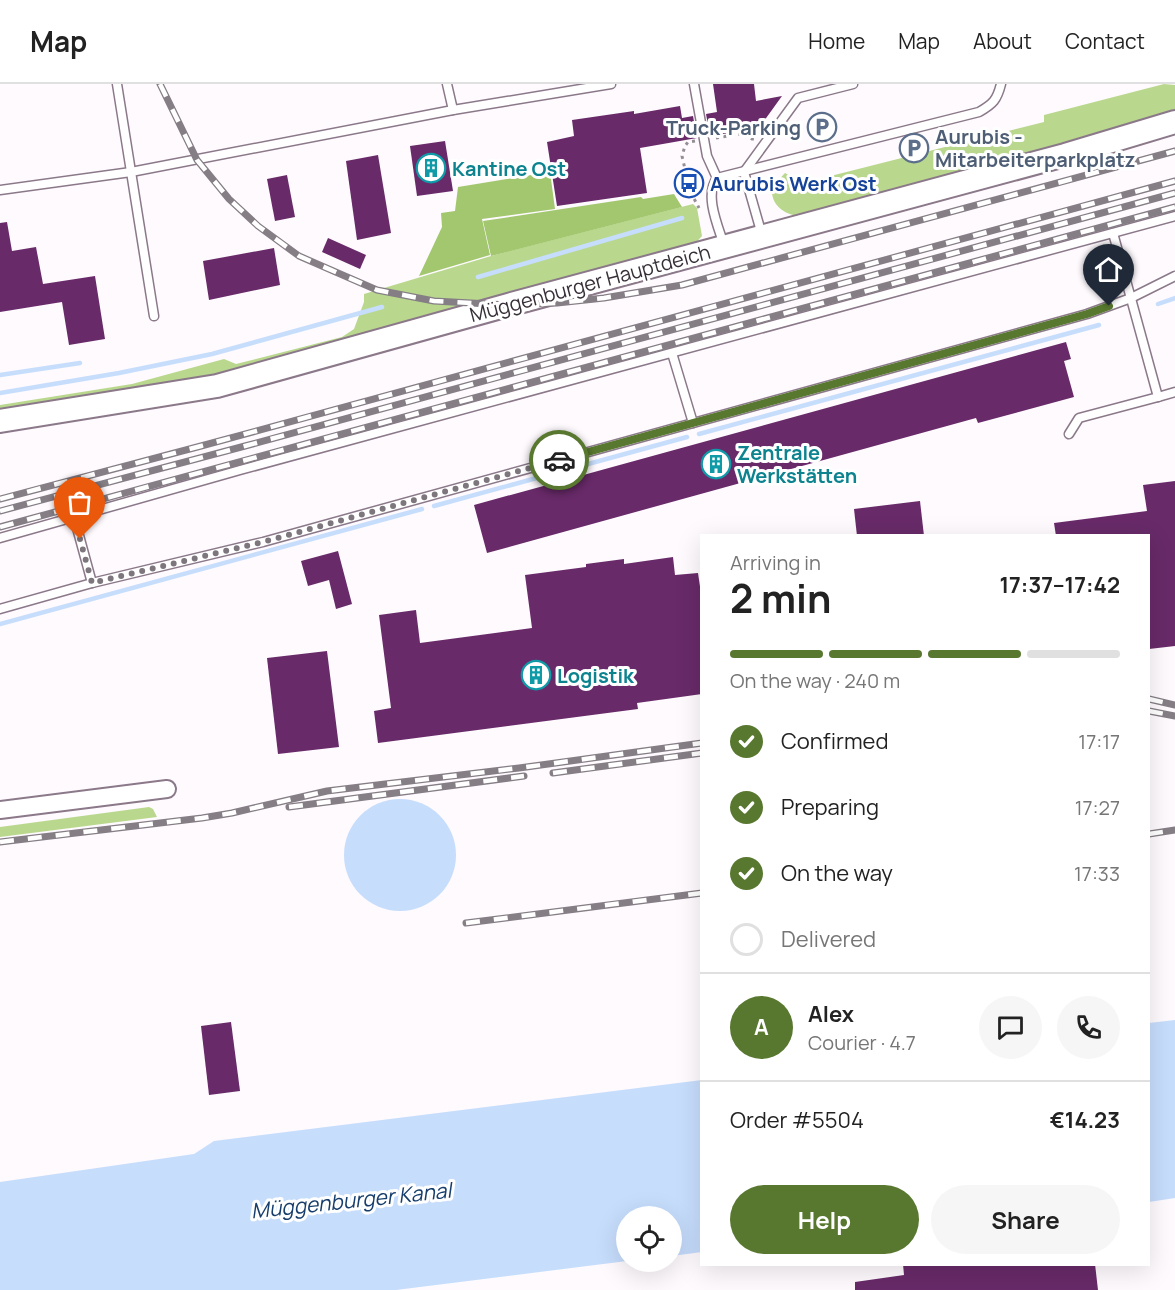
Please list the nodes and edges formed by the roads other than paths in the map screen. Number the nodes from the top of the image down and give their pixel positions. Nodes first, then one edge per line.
1 (117, 84) edge
2 (447, 84) edge
3 (611, 84) edge
4 (694, 84) edge
5 (852, 84) edge
6 (1000, 84) edge
7 (453, 110) junction
8 (1175, 122) edge
9 (131, 172) junction
10 (744, 172) junction
11 (717, 178) junction
12 (0, 190) edge
13 (1175, 216) edge
14 (1113, 233) junction
15 (762, 237) junction
16 (724, 247) junction
17 (1175, 276) edge
18 (1131, 298) junction
19 (154, 316) dead end
20 (672, 353) junction
21 (1175, 392) edge
22 (1158, 397) junction
23 (0, 421) edge
24 (693, 423) junction
25 (1070, 434) dead end
26 (74, 517) junction
27 (0, 538) edge
28 (92, 583) junction
29 (0, 609) edge
30 (167, 789) dead end
31 (0, 810) edge

1 - 9 lane
2 - 7 lane
3 - 7 lane
4 - 11 lane
5 - 10 lane
6 - 10 lane
7 - 9 lane
8 - 15 street, Müggenburger Hauptdeich
9 - 12 lane
9 - 19 lane
10 - 11 lane
10 - 15 lane
11 - 16 lane
13 - 14 lane
14 - 18 lane
14 - 20 lane
15 - 16 street, Müggenburger Hauptdeich
16 - 23 street, Müggenburger Hauptdeich
17 - 18 lane
18 - 22 lane
18 - 24 lane
20 - 24 lane
20 - 26 lane
21 - 22 lane
22 - 25 lane
24 - 28 lane
26 - 27 lane
26 - 28 lane
28 - 29 lane
30 - 31 street

